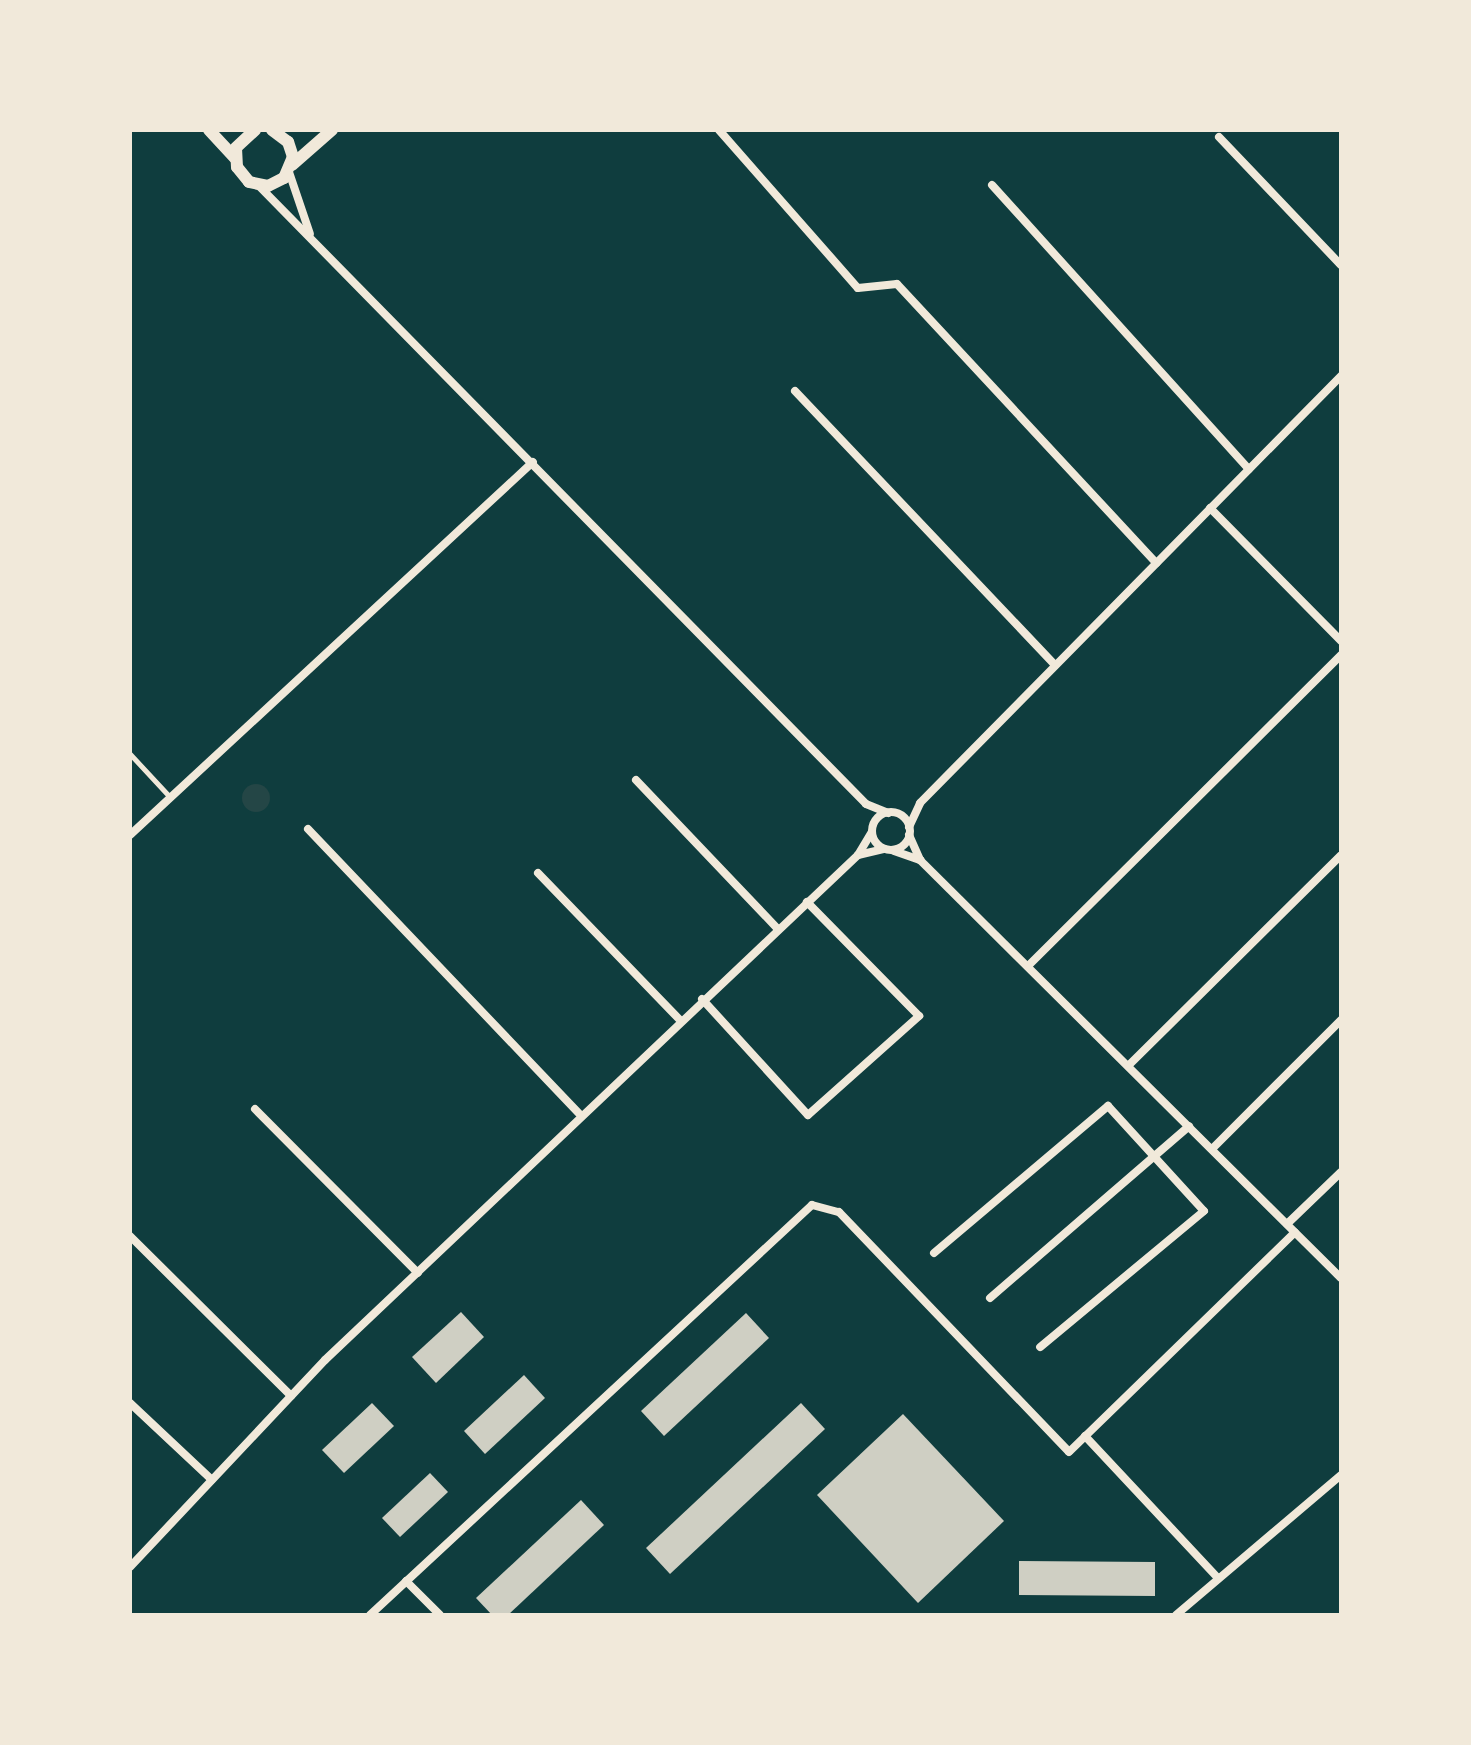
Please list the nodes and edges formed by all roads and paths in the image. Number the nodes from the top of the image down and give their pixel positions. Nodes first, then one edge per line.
1 (209, 130) edge
2 (276, 130) edge
3 (332, 130) edge
4 (719, 130) edge
5 (248, 131) edge
6 (1219, 137) dead end
7 (235, 158) junction
8 (290, 168) junction
9 (992, 185) dead end
10 (259, 186) junction
11 (310, 234) junction
12 (1341, 265) edge
13 (1341, 376) edge
14 (795, 391) dead end
15 (533, 462) junction
16 (1249, 469) junction
17 (1210, 508) junction
18 (1156, 563) junction
19 (1341, 641) edge
20 (1341, 655) edge
21 (1055, 665) junction
22 (130, 754) edge
23 (636, 780) dead end
24 (171, 798) junction
25 (920, 803) junction
26 (866, 804) junction
27 (892, 813) junction
28 (308, 829) dead end
29 (872, 829) junction
30 (909, 831) junction
31 (130, 835) edge
32 (888, 850) junction
33 (858, 855) junction
34 (1341, 855) edge
35 (920, 860) junction
36 (538, 873) dead end
37 (807, 902) junction
38 (778, 929) junction
39 (1029, 965) junction
40 (702, 999) junction
41 (679, 1019) junction
42 (1341, 1020) edge
43 (1129, 1065) junction
44 (255, 1109) dead end
45 (579, 1114) junction
46 (1189, 1126) junction
47 (1212, 1149) junction
48 (1157, 1153) junction
49 (1341, 1172) edge
50 (1287, 1224) junction
51 (1295, 1232) junction
52 (130, 1236) edge
53 (934, 1253) dead end
54 (418, 1273) junction
55 (1341, 1278) edge
56 (990, 1298) dead end
57 (1040, 1347) dead end
58 (291, 1396) junction
59 (130, 1403) edge
60 (1085, 1436) junction
61 (1341, 1475) edge
62 (212, 1480) junction
63 (130, 1567) edge
64 (1218, 1578) junction
65 (406, 1581) junction
66 (370, 1615) edge
67 (440, 1615) edge
68 (1176, 1615) edge

1 - 7 street
2 - 8 street
3 - 8 street
4 - 18 street
5 - 7 street
6 - 12 street
7 - 10 street
8 - 10 street
8 - 11 street
9 - 16 street
10 - 11 street
11 - 15 street
13 - 16 street
14 - 21 street
15 - 24 street
15 - 26 street
16 - 17 street
17 - 18 street
17 - 19 street
18 - 21 street
20 - 39 street
21 - 25 street
22 - 24 lane
23 - 38 street
24 - 31 street
25 - 27 street
25 - 30 street
26 - 27 street
26 - 29 street
27 - 29 street
27 - 30 street
28 - 45 street
29 - 32 street
29 - 33 street
30 - 32 street
30 - 35 street
32 - 33 street
32 - 35 street
33 - 37 street
34 - 43 street
35 - 39 street
36 - 41 street
37 - 38 street
37 - 40 street
38 - 40 street
39 - 43 street
40 - 41 street
41 - 45 street
42 - 47 street
43 - 46 street
44 - 54 street
45 - 54 street
46 - 47 street
46 - 48 street
47 - 50 street
48 - 53 street
48 - 56 street
48 - 57 street
49 - 50 street
50 - 51 street
51 - 55 street
51 - 60 street
52 - 58 street
54 - 58 street
58 - 62 street
59 - 62 street
60 - 64 street
60 - 65 street
61 - 64 street
62 - 63 street
64 - 68 street
65 - 66 street
65 - 67 street

